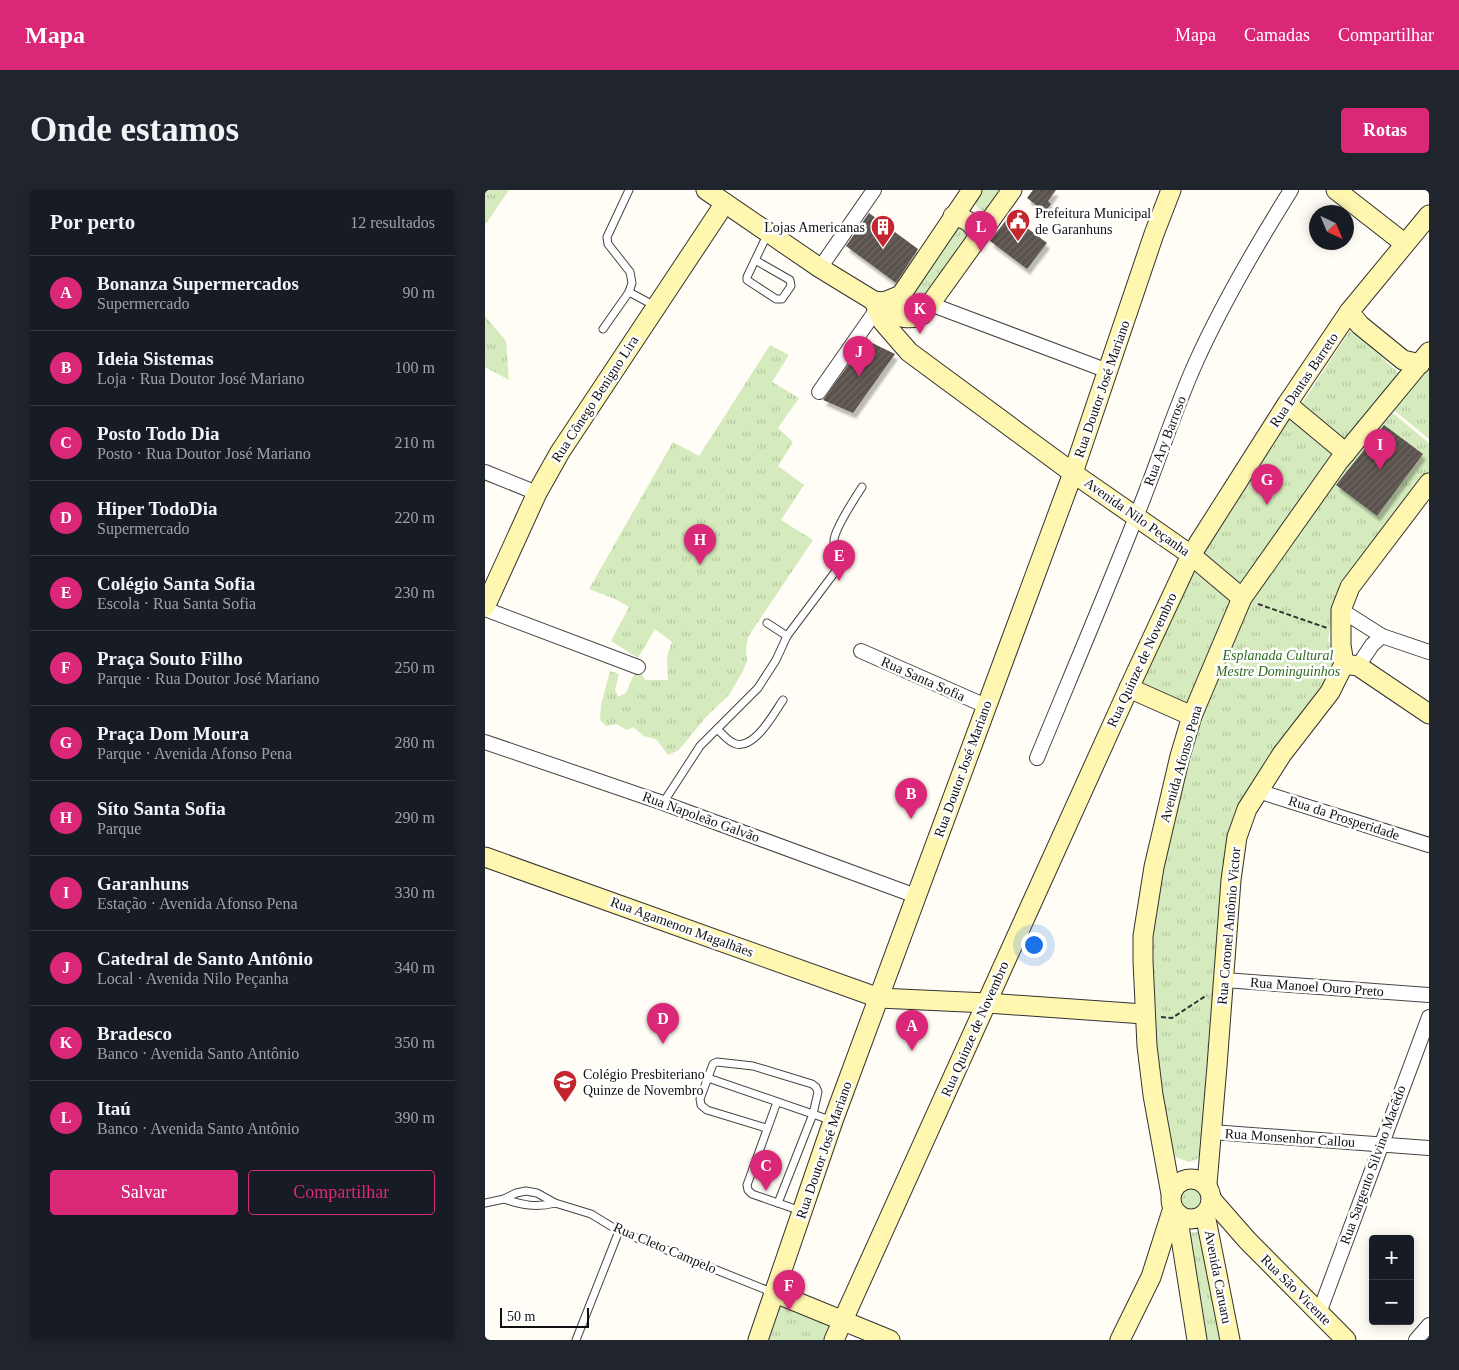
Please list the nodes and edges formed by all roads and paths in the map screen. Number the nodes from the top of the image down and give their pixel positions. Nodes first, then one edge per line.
1 (629, 190) edge
2 (706, 190) edge
3 (874, 190) edge
4 (1012, 190) edge
5 (1291, 190) edge
6 (1336, 190) edge
7 (970, 194) edge
8 (1169, 194) edge
9 (725, 203) junction
10 (995, 214) junction
11 (1429, 215) edge
12 (953, 216) junction
13 (768, 232) junction
14 (978, 236) junction
15 (1404, 243) junction
16 (755, 260) junction
17 (820, 268) junction
18 (629, 292) junction
19 (901, 295) junction
20 (930, 304) junction
21 (876, 305) junction
22 (655, 306) junction
23 (1349, 312) junction
24 (901, 317) junction
25 (603, 328) dead end
26 (909, 352) junction
27 (1424, 358) edge
28 (1108, 371) junction
29 (819, 392) dead end
30 (1287, 404) junction
31 (1346, 453) junction
32 (485, 472) edge
33 (1073, 473) junction
34 (1429, 483) edge
35 (862, 487) dead end
36 (537, 493) junction
37 (1137, 516) junction
38 (1191, 555) junction
39 (1249, 600) junction
40 (485, 608) edge
41 (1341, 610) junction
42 (767, 623) dead end
43 (1341, 633) junction
44 (787, 636) junction
45 (1382, 636) junction
46 (861, 651) dead end
47 (1429, 652) edge
48 (1351, 665) junction
49 (638, 667) dead end
50 (1129, 688) junction
51 (783, 700) dead end
52 (986, 706) junction
53 (1429, 714) edge
54 (1192, 716) junction
55 (717, 729) junction
56 (485, 742) edge
57 (1037, 758) dead end
58 (1258, 791) junction
59 (663, 803) junction
60 (1429, 845) edge
61 (485, 857) edge
62 (916, 896) junction
63 (1224, 980) junction
64 (1429, 995) edge
65 (879, 998) junction
66 (987, 1002) junction
67 (1150, 1015) junction
68 (1429, 1017) edge
69 (708, 1078) junction
70 (777, 1102) junction
71 (813, 1114) junction
72 (833, 1121) junction
73 (766, 1128) junction
74 (1212, 1132) junction
75 (1381, 1144) junction
76 (1429, 1148) edge
77 (504, 1198) junction
78 (485, 1203) edge
79 (555, 1203) junction
80 (778, 1203) junction
81 (1207, 1203) junction
82 (1174, 1206) junction
83 (802, 1211) junction
84 (619, 1231) junction
85 (1186, 1274) junction
86 (1151, 1277) junction
87 (775, 1293) junction
88 (1319, 1313) junction
89 (843, 1320) junction
90 (1429, 1325) edge
91 (576, 1340) edge
92 (758, 1340) edge
93 (834, 1340) edge
94 (890, 1340) edge
95 (1120, 1340) edge
96 (1197, 1340) edge
97 (1230, 1340) edge
98 (1346, 1340) edge
99 (1416, 1340) edge

1 - 18 lane
2 - 9 main road
3 - 17 street
4 - 10 main road
5 - 37 street, Rua Ary Barroso
6 - 15 main road
7 - 10 main road
7 - 12 main road
8 - 28 main road, Rua Doutor José Mariano
9 - 13 main road
9 - 22 main road, Rua Cônego Benigno Lira
10 - 14 main road
11 - 15 main road, Rua Dantas Barreto
12 - 14 main road
12 - 19 main road
13 - 16 lane
13 - 17 main road
14 - 20 main road
15 - 23 main road, Rua Dantas Barreto
16 - 16 lane
17 - 21 main road
18 - 22 lane
18 - 25 lane
19 - 21 main road
19 - 24 main road
20 - 24 main road
20 - 28 street
21 - 24 main road
21 - 26 main road, Avenida Nilo Peçanha
21 - 29 street
22 - 36 main road, Rua Cônego Benigno Lira
23 - 27 main road
23 - 30 main road, Rua Dantas Barreto
24 - 26 main road
26 - 33 main road, Avenida Nilo Peçanha
27 - 31 main road, Avenida Afonso Pena
28 - 33 main road, Rua Doutor José Mariano
30 - 31 main road
30 - 38 main road, Rua Dantas Barreto
31 - 39 main road, Avenida Afonso Pena
32 - 36 street
33 - 37 main road, Avenida Nilo Peçanha
33 - 52 main road, Rua Doutor José Mariano
34 - 41 main road
35 - 44 lane
36 - 40 main road, Rua Cônego Benigno Lira
37 - 38 main road, Avenida Nilo Peçanha
37 - 57 street, Rua Ary Barroso
38 - 39 main road, Avenida Nilo Peçanha
38 - 50 main road, Rua Quinze de Novembro
39 - 43 path
39 - 54 main road, Avenida Afonso Pena
40 - 49 street
41 - 43 main road
41 - 45 street
42 - 44 lane
43 - 48 main road
44 - 55 lane
45 - 47 street
45 - 48 street
46 - 52 street, Rua Santa Sofia
48 - 53 main road
48 - 58 main road, Rua Coronel Antônio Victor
50 - 54 main road
50 - 66 main road, Rua Quinze de Novembro
51 - 55 lane
52 - 62 main road, Rua Doutor José Mariano
54 - 67 main road, Avenida Afonso Pena
55 - 59 lane
56 - 59 street, Rua Napoleão Galvão
58 - 60 street, Rua da Prosperidade
58 - 63 main road, Rua Coronel Antônio Victor
59 - 62 street, Rua Napoleão Galvão
61 - 65 main road, Rua Agamenon Magalhães
62 - 65 main road, Rua Doutor José Mariano
63 - 64 street, Rua Manoel Ouro Preto
63 - 67 path
63 - 74 main road, Rua Coronel Antônio Victor
65 - 66 main road, Rua Agamenon Magalhães
65 - 72 main road, Rua Doutor José Mariano
66 - 67 main road, Rua Agamenon Magalhães
66 - 89 main road, Rua Quinze de Novembro
67 - 82 main road, Avenida Afonso Pena
68 - 75 street, Rua Sargento Silvino Macêdo
69 - 70 lane
69 - 71 lane
69 - 73 lane
70 - 71 lane
70 - 73 lane
71 - 72 lane
71 - 80 lane
72 - 83 main road, Rua Doutor José Mariano
73 - 80 lane
74 - 75 street, Rua Monsenhor Callou
74 - 81 main road, Rua Coronel Antônio Victor
75 - 76 street, Rua Monsenhor Callou
75 - 88 street, Rua Sargento Silvino Macêdo
77 - 78 lane
77 - 79 lane
77 - 79 lane, Rua Cleto Campelo
79 - 84 lane, Rua Cleto Campelo
80 - 83 lane
81 - 82 main road
81 - 82 main road
81 - 88 main road, Rua São Vicente
81 - 97 main road, Avenida Caruaru
82 - 85 main road
82 - 86 main road
83 - 87 main road, Rua Doutor José Mariano
84 - 87 lane, Rua Cleto Campelo
84 - 91 lane
85 - 86 main road
85 - 96 main road
86 - 95 main road
87 - 89 main road
87 - 92 main road, Rua Doutor José Mariano
88 - 98 main road, Rua São Vicente
89 - 93 main road, Rua Quinze de Novembro
89 - 94 main road
90 - 99 street

